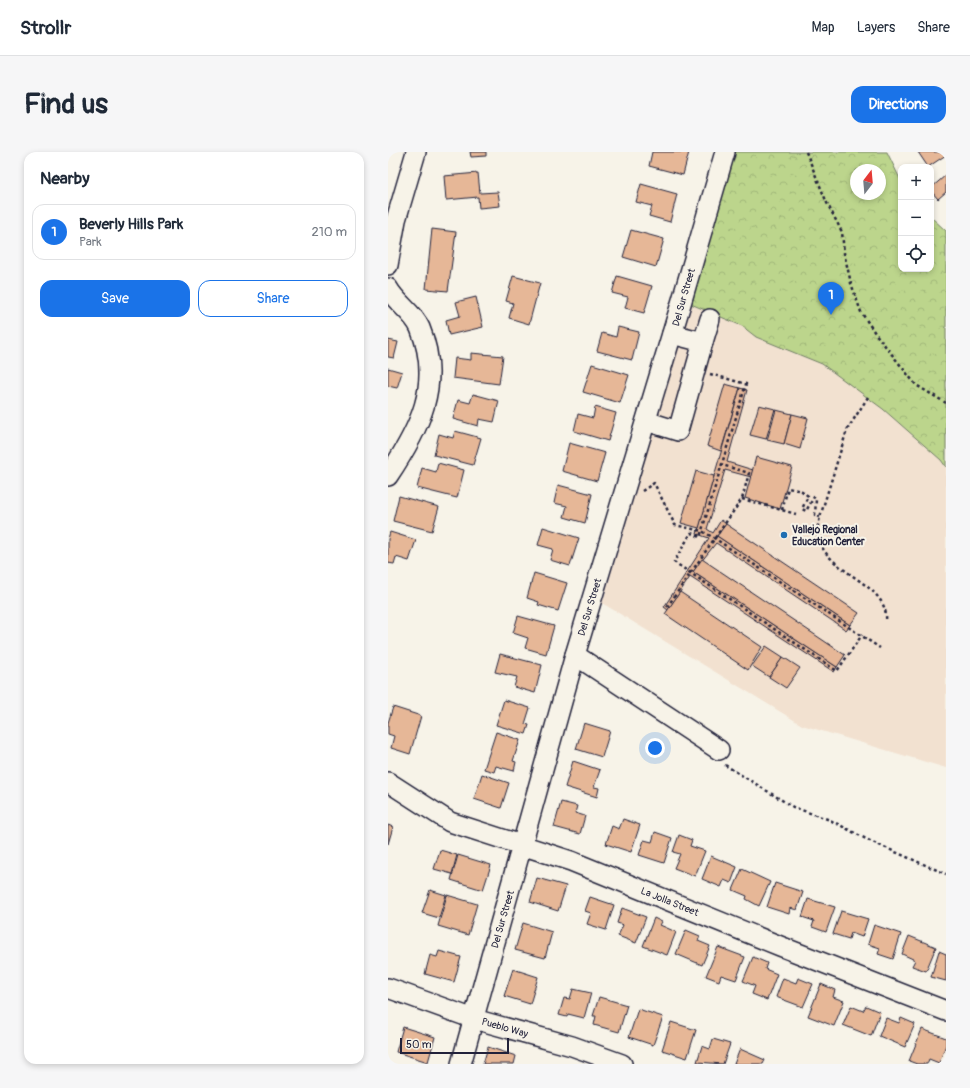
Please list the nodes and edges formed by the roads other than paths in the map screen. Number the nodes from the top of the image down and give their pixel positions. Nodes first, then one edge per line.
1 (416, 152) edge
2 (724, 152) edge
3 (388, 265) edge
4 (388, 288) edge
5 (710, 319) dead end
6 (672, 334) junction
7 (703, 342) junction
8 (646, 421) junction
9 (388, 476) edge
10 (575, 655) junction
11 (719, 750) road end
12 (392, 785) edge
13 (522, 846) junction
14 (388, 988) edge
15 (946, 1011) edge
16 (474, 1018) junction
17 (461, 1064) edge
18 (622, 1064) edge

1 - 3 street
2 - 6 street, Del Sur Street
4 - 9 street
5 - 7 street
6 - 7 street
6 - 8 street, Del Sur Street
7 - 8 street
8 - 10 street, Del Sur Street
10 - 11 street
10 - 13 street, Del Sur Street
12 - 13 street, La Jolla Street
13 - 15 street, La Jolla Street
13 - 16 street, Del Sur Street
14 - 16 street, Pueblo Way
16 - 17 street, Del Sur Street
16 - 18 street, Pueblo Way

